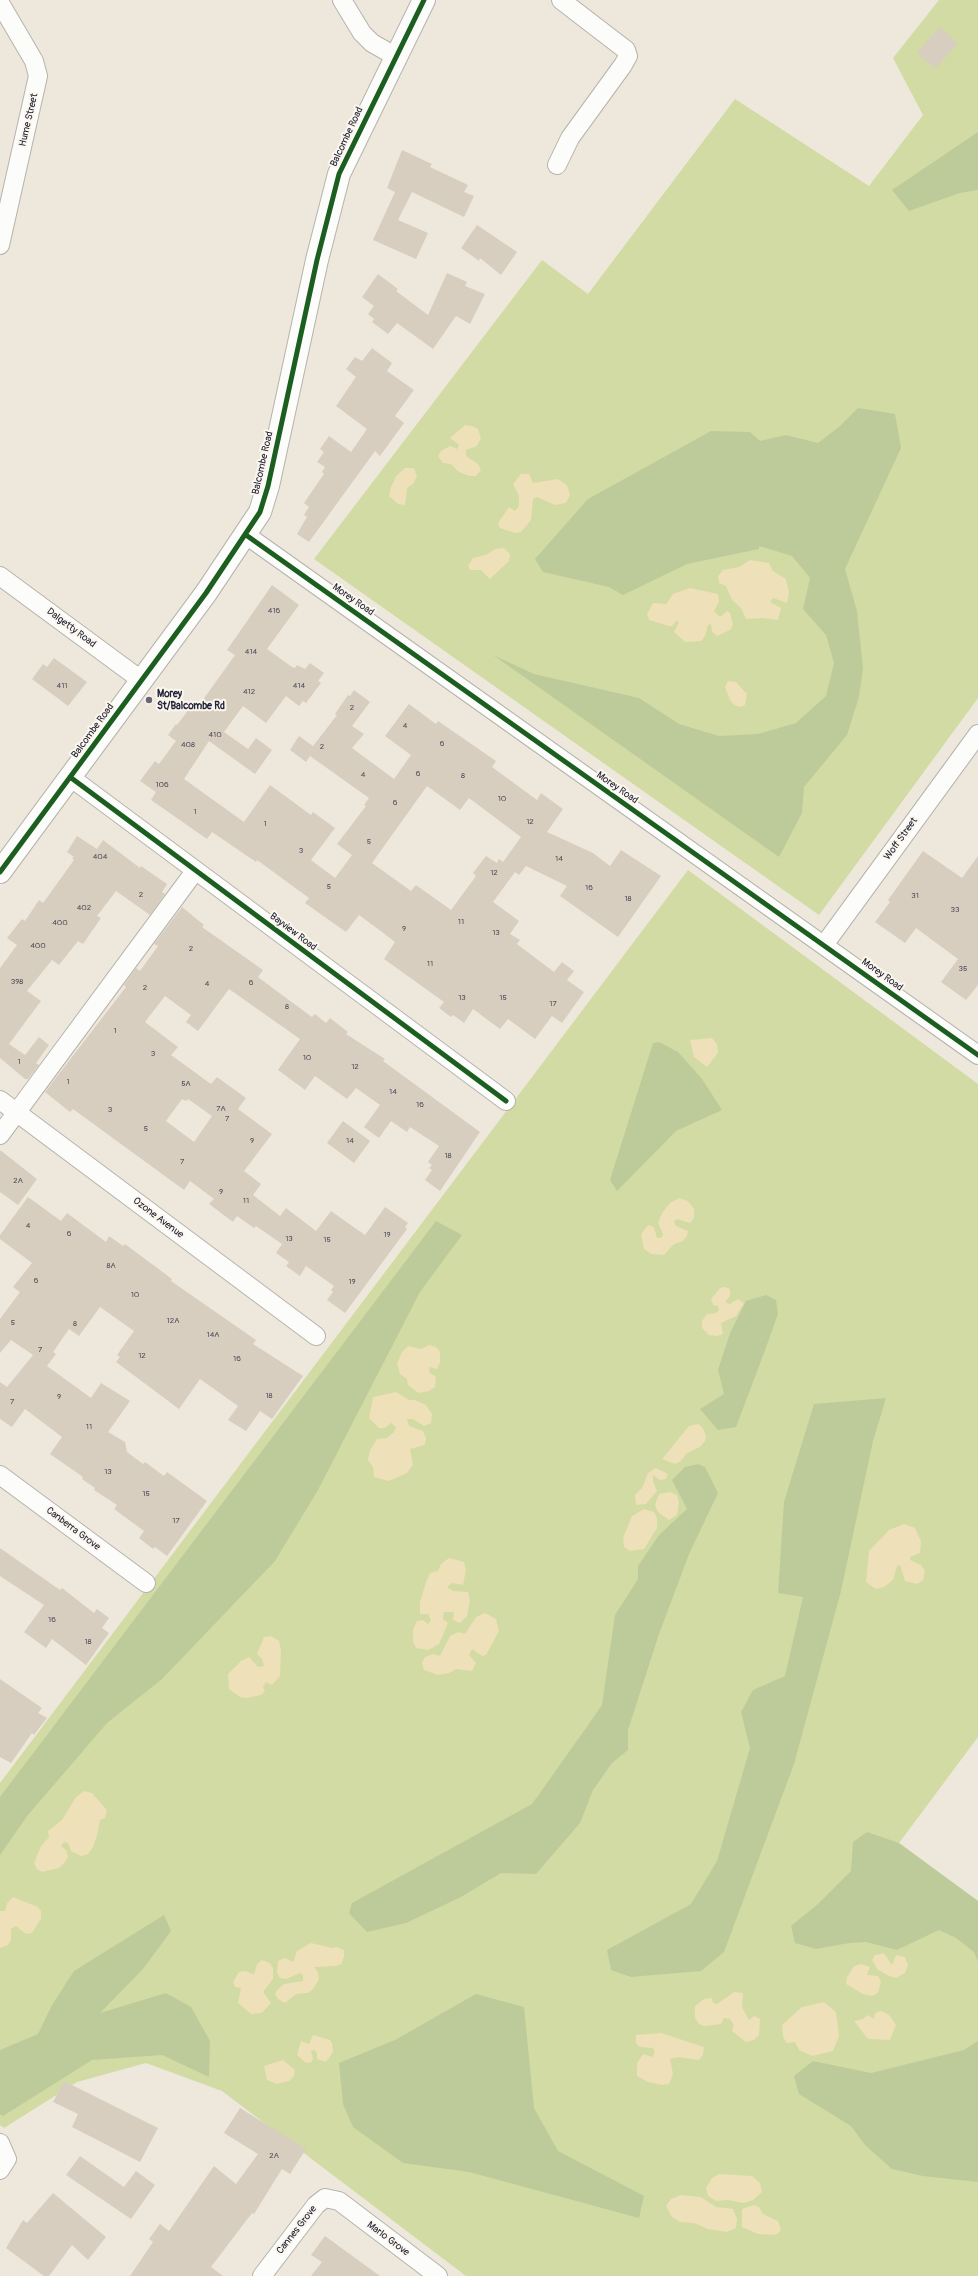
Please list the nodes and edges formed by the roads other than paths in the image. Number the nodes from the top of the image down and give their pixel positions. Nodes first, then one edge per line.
1 (342, 0) edge
2 (424, 0) edge
3 (561, 0) edge
4 (0, 3) edge
5 (395, 56) junction
6 (557, 165) dead end
7 (0, 245) edge
8 (246, 535) junction
9 (0, 576) edge
10 (141, 680) junction
11 (978, 734) edge
12 (70, 777) junction
13 (195, 871) junction
14 (0, 872) edge
15 (824, 945) junction
16 (978, 1056) edge
17 (0, 1100) edge
18 (506, 1101) dead end
19 (17, 1112) junction
20 (0, 1135) edge
21 (316, 1336) dead end
22 (0, 1475) edge
23 (146, 1583) dead end
24 (0, 2143) edge
25 (4, 2165) edge
26 (339, 2201) joint
27 (262, 2276) edge
28 (438, 2276) edge

1 - 5 street
2 - 5 main road, Balcombe Road
3 - 6 street
4 - 7 street, Hume Street
5 - 8 main road, Balcombe Road
8 - 10 main road, Balcombe Road
8 - 15 street, Morey Road
9 - 10 street, Dalgetty Road
10 - 12 main road, Balcombe Road
11 - 15 street, Woff Street
12 - 13 street, Bayview Road
12 - 14 main road, Balcombe Road
13 - 18 street, Bayview Road
13 - 19 street
15 - 16 street, Morey Road
17 - 19 street, Ozone Avenue
19 - 20 street
19 - 21 street, Ozone Avenue
22 - 23 street, Canberra Grove
24 - 25 street
26 - 27 street, Cannes Grove
26 - 28 street, Marlo Grove

